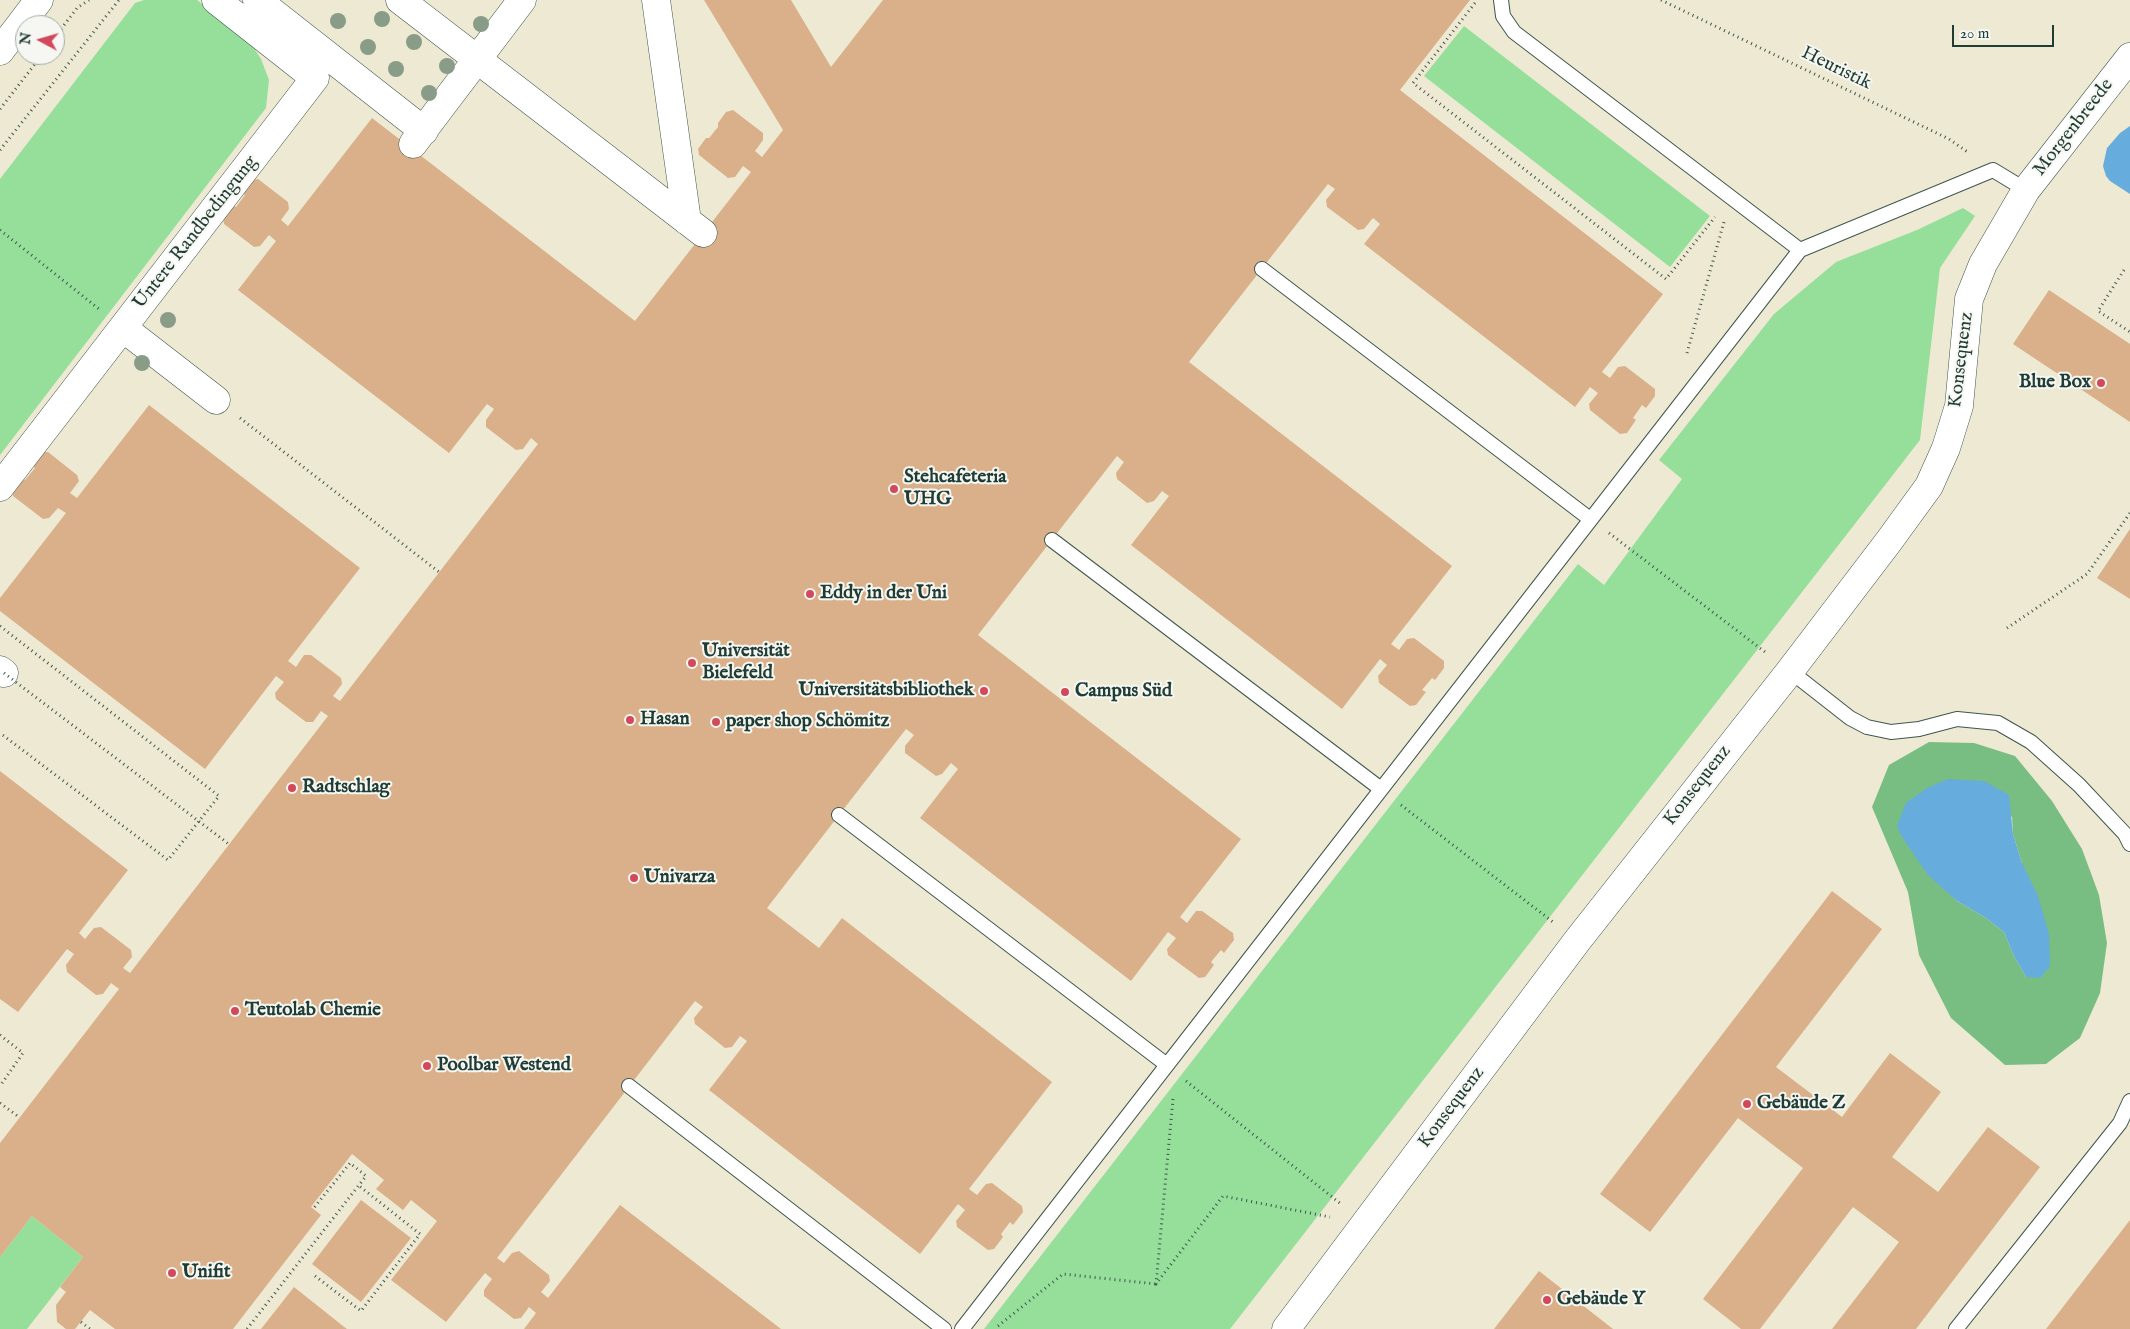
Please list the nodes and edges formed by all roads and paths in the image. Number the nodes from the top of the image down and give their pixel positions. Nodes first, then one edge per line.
1 (39, 0) edge
2 (89, 0) edge
3 (119, 0) edge
4 (216, 0) edge
5 (257, 0) edge
6 (400, 0) edge
7 (522, 0) edge
8 (656, 0) edge
9 (1477, 0) edge
10 (1501, 0) edge
11 (1661, 0) edge
12 (65, 24) edge
13 (0, 50) edge
14 (2130, 57) edge
15 (477, 60) junction
16 (34, 65) edge
17 (315, 78) junction
18 (359, 101) dead end
19 (0, 109) edge
20 (0, 150) edge
21 (1993, 170) junction
22 (2022, 196) junction
23 (1725, 217) dead end
24 (1714, 219) dead end
25 (0, 230) edge
26 (1800, 250) junction
27 (1262, 269) dead end
28 (2124, 270) dead end
29 (123, 328) junction
30 (2130, 332) edge
31 (1685, 361) dead end
32 (216, 400) joint
33 (0, 487) edge
34 (2130, 514) edge
35 (1590, 519) junction
36 (1052, 540) dead end
37 (439, 572) dead end
38 (0, 626) edge
39 (2007, 628) dead end
40 (1790, 670) junction
41 (2, 672) edge
42 (0, 733) edge
43 (1381, 790) junction
44 (839, 814) dead end
45 (2130, 844) edge
46 (230, 845) dead end
47 (1577, 940) junction
48 (0, 1035) edge
49 (1171, 1069) junction
50 (0, 1086) edge
51 (630, 1086) dead end
52 (2130, 1101) edge
53 (0, 1103) edge
54 (19, 1117) dead end
55 (358, 1185) junction
56 (313, 1209) dead end
57 (1366, 1223) junction
58 (315, 1276) dead end
59 (1156, 1284) junction
60 (81, 1322) dead end
61 (90, 1329) edge
62 (247, 1329) edge
63 (944, 1329) edge
64 (962, 1329) edge
65 (994, 1329) edge
66 (1286, 1329) edge
67 (1956, 1329) edge

1 - 13 street
2 - 12 path
3 - 20 path
4 - 17 street
5 - 15 street
6 - 15 street
7 - 15 street
8 - 15 street
9 - 24 path
10 - 26 lane
11 - 21 path, Heuristik
14 - 22 street, Morgenbreede
16 - 19 path
17 - 18 street
17 - 29 street, Untere Randbedingung
21 - 22 lane
21 - 26 lane
22 - 40 street, Konsequenz
23 - 31 path
25 - 29 path
26 - 35 lane
27 - 35 lane
28 - 30 path
29 - 32 street
29 - 33 street, Untere Randbedingung
32 - 37 path
34 - 39 path
35 - 40 path
35 - 43 lane
36 - 43 lane
38 - 42 path
40 - 45 lane
40 - 47 street, Konsequenz
41 - 46 path, bridge
43 - 47 path
43 - 49 lane
44 - 49 lane
47 - 57 street, Konsequenz
48 - 50 path
49 - 57 path
49 - 59 path
49 - 64 lane
51 - 63 lane
52 - 67 lane
53 - 54 path
55 - 56 path
55 - 58 path
55 - 62 path
57 - 59 path
57 - 66 street, Konsequenz
59 - 65 path
60 - 61 path

